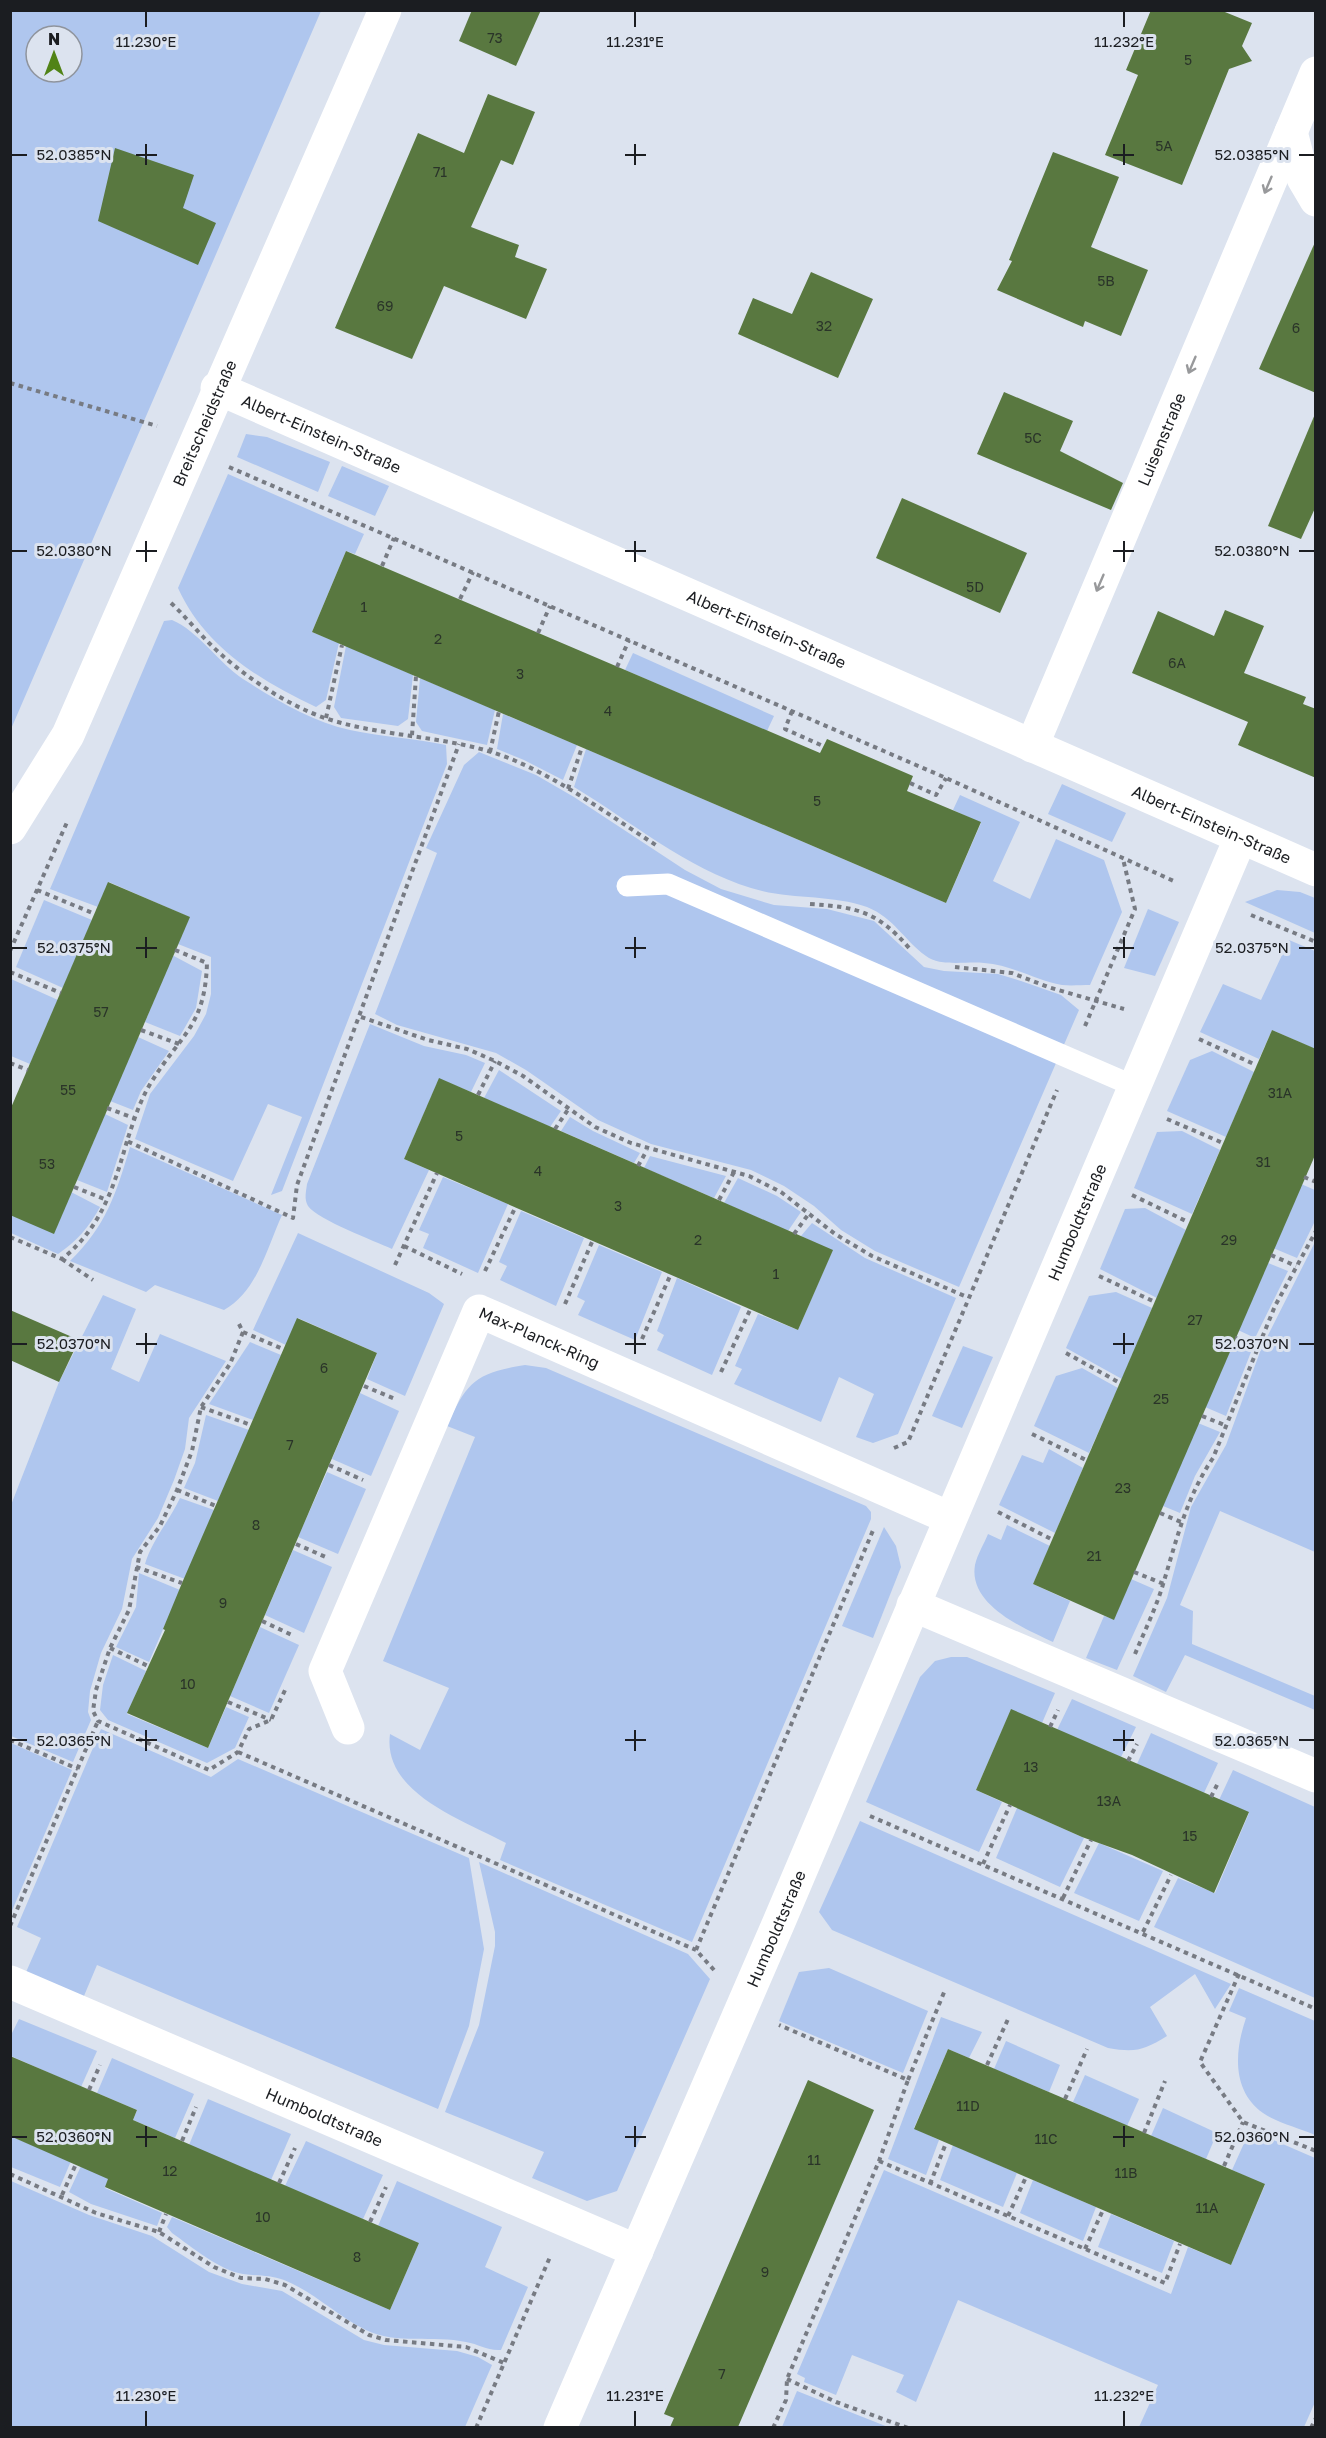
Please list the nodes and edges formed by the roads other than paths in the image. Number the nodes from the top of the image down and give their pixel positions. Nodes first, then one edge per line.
1 (384, 10) edge
2 (1316, 73) edge
3 (1291, 132) junction
4 (1316, 200) edge
5 (218, 388) junction
6 (1032, 746) junction
7 (10, 828) edge
8 (1240, 839) junction
9 (1316, 870) edge
10 (627, 886) dead end
11 (1136, 1087) junction
12 (950, 1518) junction
13 (913, 1605) junction
14 (348, 1728) dead end
15 (1316, 1776) edge
16 (10, 1982) edge
17 (637, 2251) junction
18 (560, 2427) edge

1 - 5 street, Breitscheidstraße
2 - 3 street, Luisenstraße
3 - 4 street
3 -> 6 street, Luisenstraße
5 - 6 street, Albert-Einstein-Straße
5 - 7 street, Breitscheidstraße
6 - 8 street, Albert-Einstein-Straße
8 - 9 street, Albert-Einstein-Straße
8 - 11 street, Humboldtstraße
10 - 11 lane
11 - 12 street, Humboldtstraße
12 - 13 street, Humboldtstraße
12 - 14 street, Max-Planck-Ring
13 - 15 street
13 - 17 street, Humboldtstraße
16 - 17 street, Humboldtstraße
17 - 18 street, Humboldtstraße

